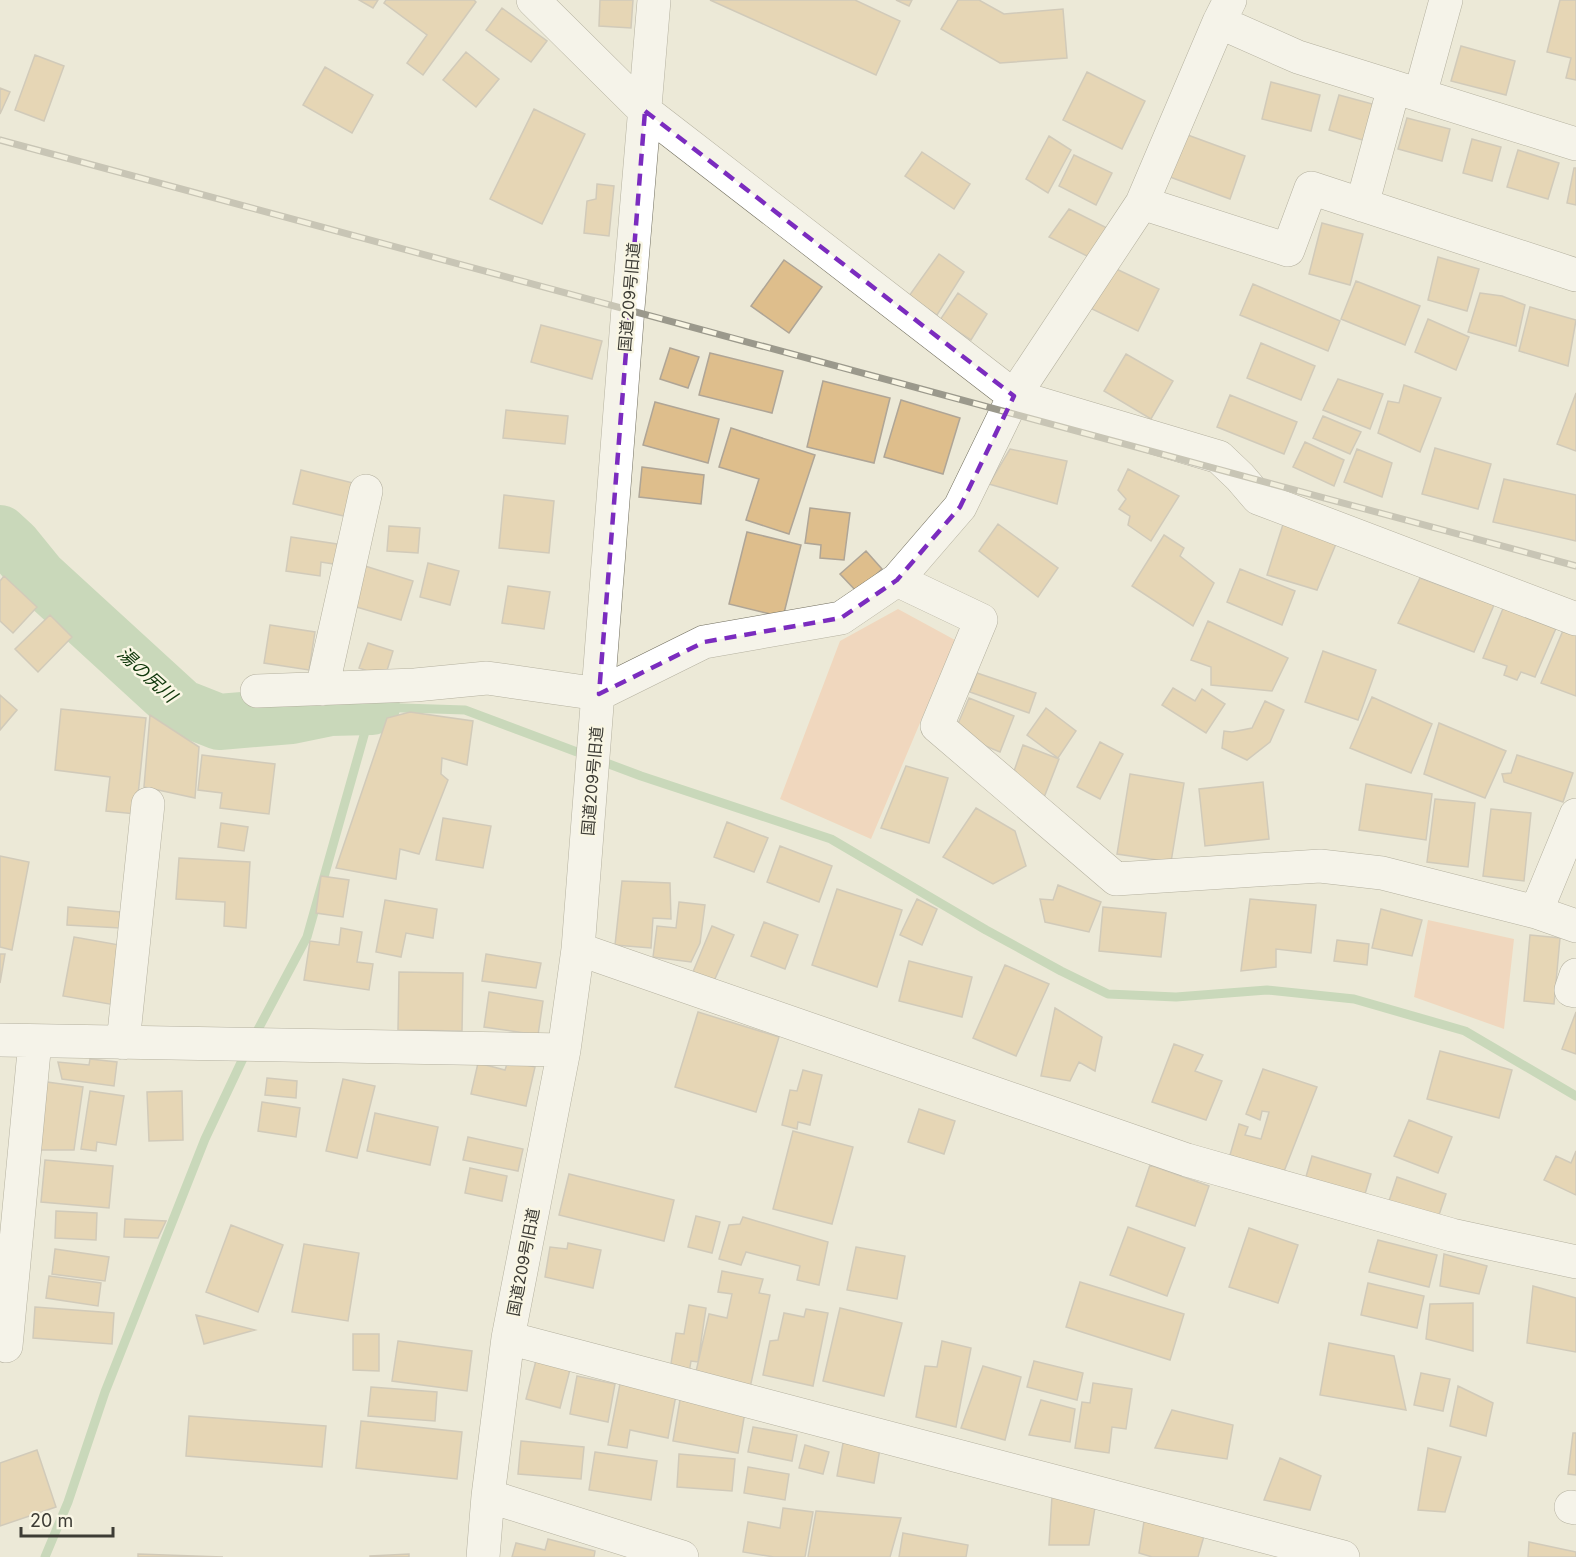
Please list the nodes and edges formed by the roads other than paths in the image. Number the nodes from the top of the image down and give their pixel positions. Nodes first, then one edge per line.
1 (533, 0) edge
2 (654, 0) edge
3 (1446, 0) edge
4 (1224, 11) edge
5 (1407, 91) junction
6 (645, 111) junction
7 (1576, 144) edge
8 (1142, 204) junction
9 (1362, 205) junction
10 (1576, 275) edge
11 (1014, 396) junction
12 (366, 491) dead end
13 (897, 580) junction
14 (1576, 619) edge
15 (322, 689) junction
16 (257, 691) dead end
17 (599, 694) junction
18 (148, 804) dead end
19 (1576, 815) edge
20 (1536, 912) junction
21 (1576, 926) edge
22 (578, 950) junction
23 (1576, 975) edge
24 (1576, 992) edge
25 (0, 1040) edge
26 (35, 1041) junction
27 (123, 1042) junction
28 (564, 1050) junction
29 (1576, 1263) edge
30 (508, 1338) junction
31 (6, 1346) dead end
32 (488, 1496) junction
33 (483, 1557) edge
34 (682, 1557) edge
35 (1343, 1557) edge

1 - 6 street
2 - 6 street, 国道209号旧道
3 - 5 street
4 - 5 street
4 - 8 street
5 - 7 street
5 - 9 street
6 - 11 street
6 - 17 street, 国道209号旧道
8 - 9 street
8 - 11 street
9 - 10 street
11 - 13 street
11 - 14 street
12 - 15 street
13 - 17 street
13 - 20 street
15 - 16 street
15 - 17 street
17 - 22 street, 国道209号旧道
18 - 27 street
19 - 20 street
20 - 21 street
22 - 28 street, 国道209号旧道
22 - 29 street
23 - 24 street
25 - 26 street
26 - 27 street
26 - 31 street
27 - 28 street
28 - 30 street, 国道209号旧道
30 - 32 street, 国道209号旧道
30 - 35 street
32 - 33 street, 国道209号旧道
32 - 34 street

